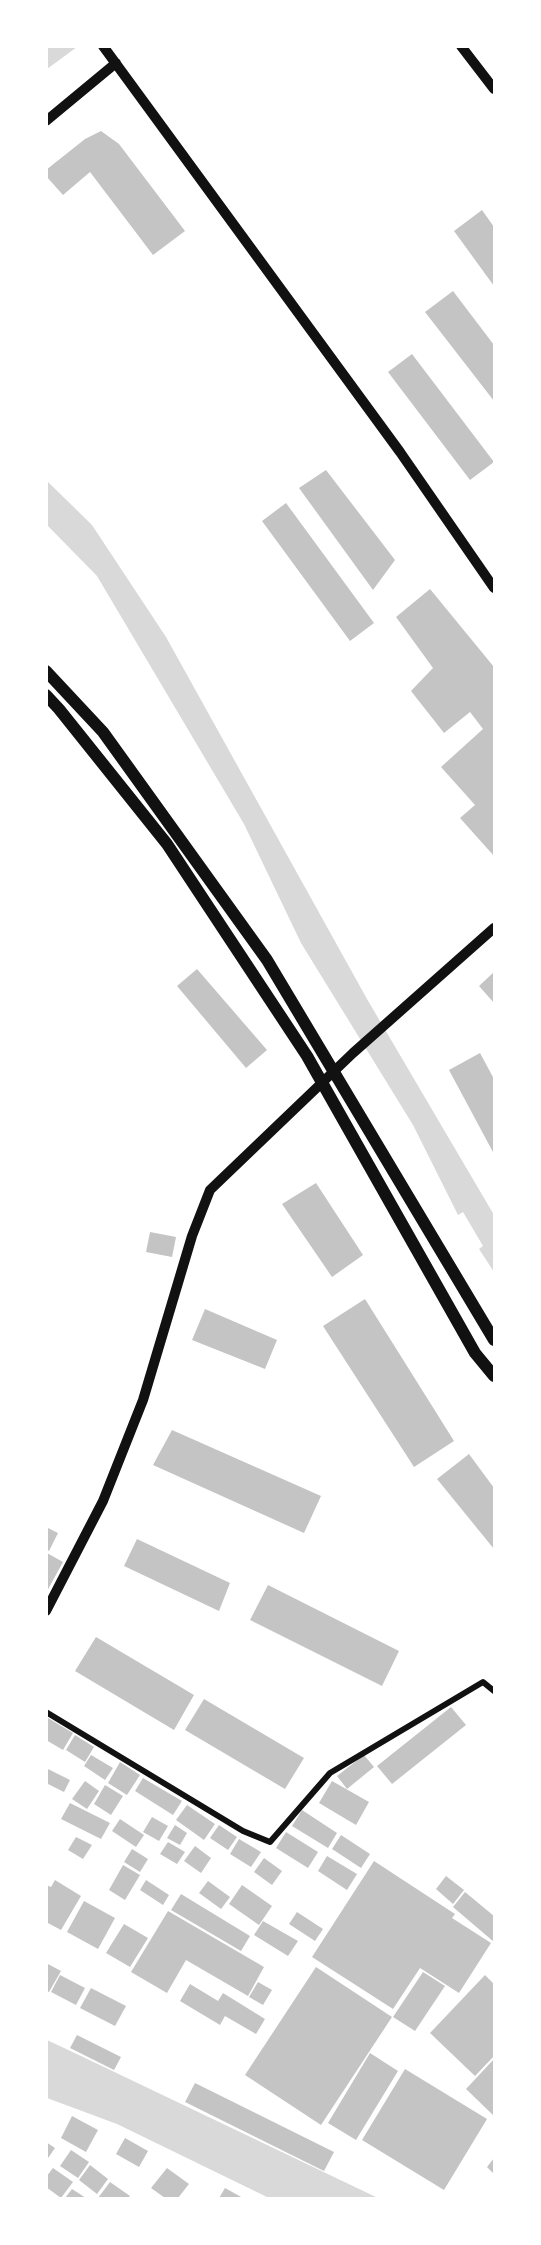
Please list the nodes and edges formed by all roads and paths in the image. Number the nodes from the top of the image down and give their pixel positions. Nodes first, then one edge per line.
1 (461, 46) edge
2 (109, 48) edge
3 (116, 63) junction
4 (495, 89) edge
5 (46, 121) edge
6 (495, 588) edge
7 (46, 671) edge
8 (46, 695) edge
9 (495, 928) edge
10 (334, 1072) junction
11 (323, 1082) junction
12 (495, 1340) edge
13 (495, 1376) edge
14 (46, 1611) edge
15 (495, 1691) edge
16 (46, 1712) edge

1 - 4 street
2 - 3 street
3 - 5 street
3 - 6 street
7 - 10 main road
8 - 11 main road
9 - 10 street
10 - 11 street
10 - 12 main road
11 - 13 main road
11 - 14 street
15 - 16 street

